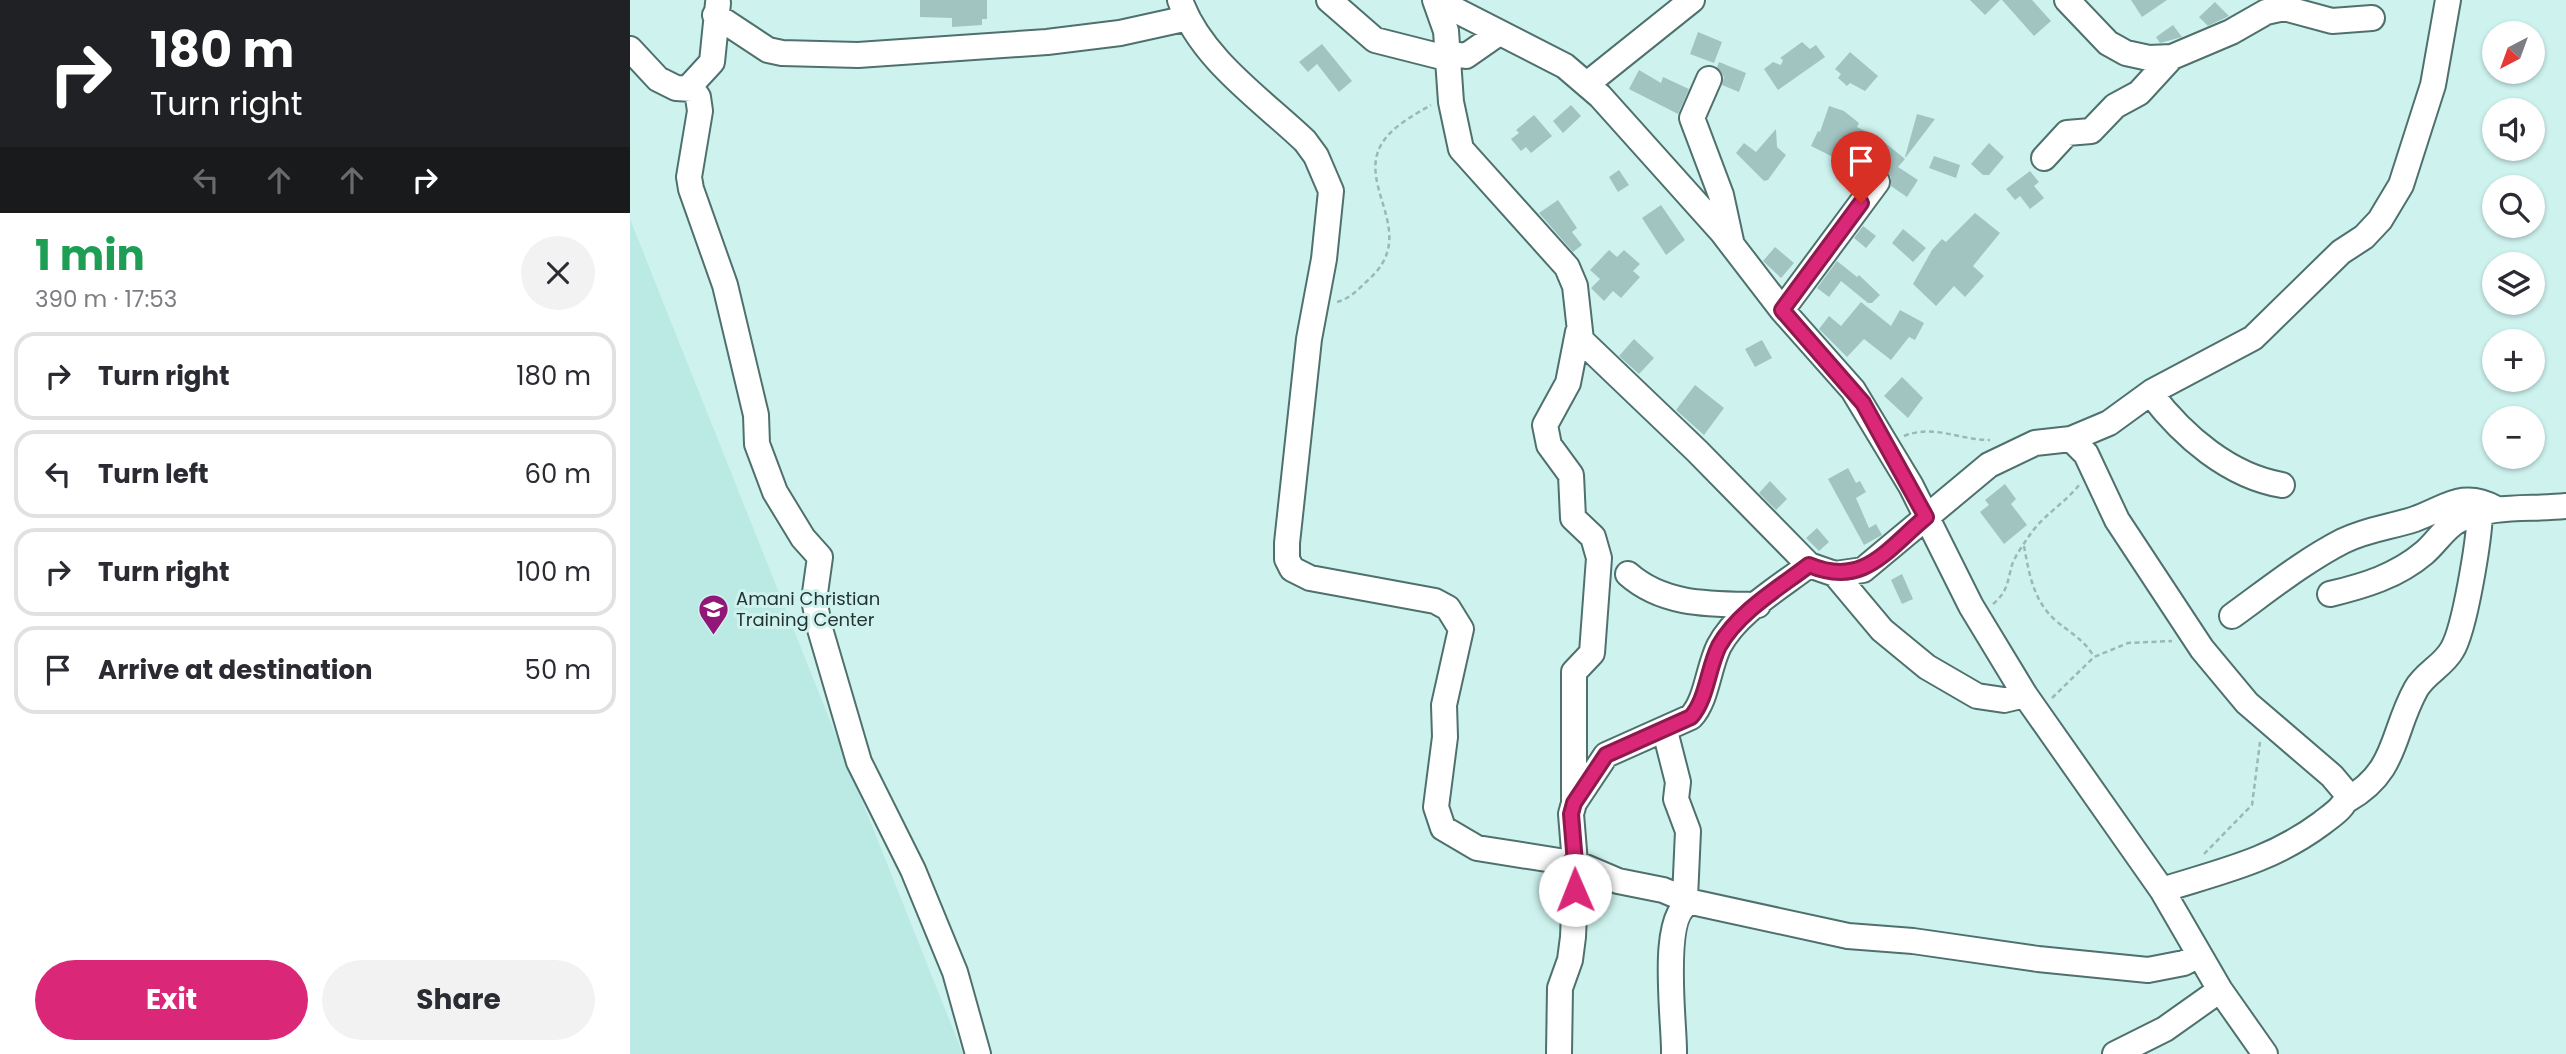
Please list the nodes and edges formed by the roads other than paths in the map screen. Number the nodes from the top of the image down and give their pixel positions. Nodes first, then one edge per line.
1 (1329, 0) edge
2 (1435, 0) edge
3 (1692, 0) edge
4 (2067, 0) edge
5 (2448, 0) edge
6 (717, 8) edge
7 (2259, 8) edge
8 (1184, 9) edge
9 (2372, 18) dead end
10 (1499, 33) junction
11 (630, 49) edge
12 (1446, 56) junction
13 (2172, 57) junction
14 (1709, 79) dead end
15 (1587, 84) junction
16 (689, 87) junction
17 (2044, 158) dead end
18 (1877, 182) dead end
19 (1732, 245) junction
20 (1782, 310) junction
21 (1578, 332) junction
22 (2151, 394) junction
23 (2071, 439) junction
24 (2282, 485) dead end
25 (2566, 506) edge
26 (2488, 511) junction
27 (1926, 517) junction
28 (1809, 565) junction
29 (1628, 574) dead end
30 (1835, 574) junction
31 (2330, 594) dead end
32 (1758, 605) junction
33 (2232, 615) dead end
34 (2031, 704) junction
35 (1665, 731) junction
36 (2347, 800) junction
37 (1574, 803) junction
38 (1572, 862) junction
39 (2162, 890) junction
40 (1688, 900) junction
41 (2199, 955) junction
42 (2220, 990) junction
43 (978, 1054) edge
44 (1559, 1054) edge
45 (1674, 1054) edge
46 (2115, 1054) edge
47 (2265, 1054) edge

1 - 12 street
2 - 10 street
2 - 12 street
3 - 15 street
4 - 13 street
5 - 22 street
6 - 8 street
6 - 16 street
7 - 9 street
7 - 13 street
8 - 38 street
10 - 12 street
10 - 15 street
11 - 16 street
12 - 21 street
13 - 17 street
14 - 19 street
15 - 19 street
16 - 43 street
18 - 20 street
19 - 20 street
20 - 27 street
21 - 28 street
21 - 37 street
22 - 23 street
22 - 24 street
23 - 27 street
23 - 36 street
25 - 26 street
26 - 31 street
26 - 33 street
26 - 36 street
27 - 30 street
27 - 34 street
28 - 30 street
28 - 32 street
29 - 32 street
30 - 34 street
32 - 35 street
34 - 39 street
35 - 37 street
35 - 40 street
36 - 39 street
37 - 38 street
38 - 40 street
38 - 44 street
39 - 41 street
40 - 41 street
40 - 45 street
41 - 42 street
42 - 46 street
42 - 47 street

